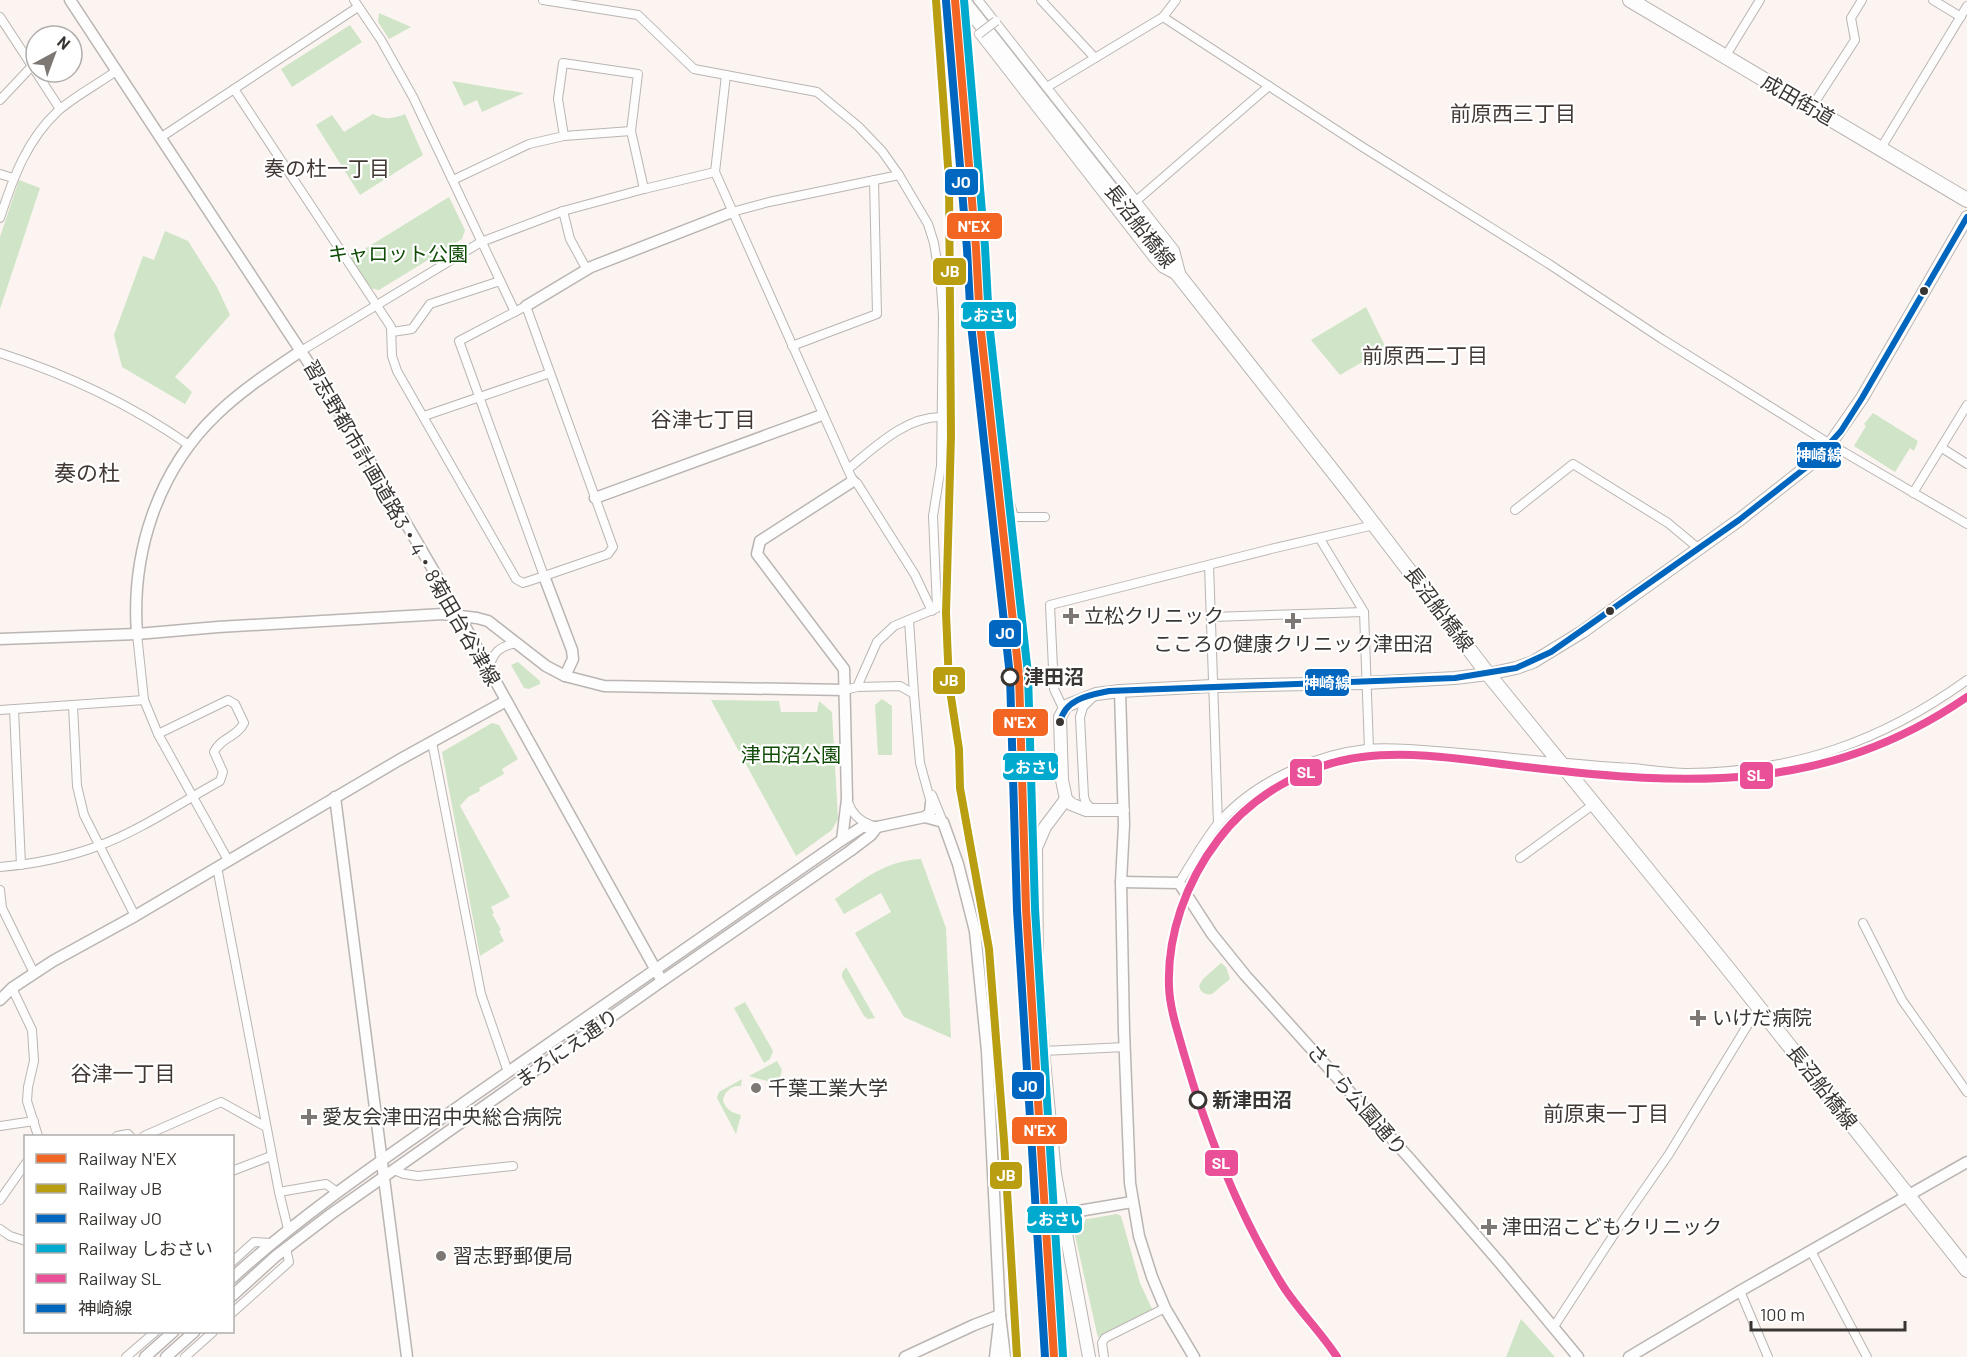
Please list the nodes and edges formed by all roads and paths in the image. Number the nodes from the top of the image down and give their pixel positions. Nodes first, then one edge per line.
1 (70, 0) edge
2 (543, 0) edge
3 (962, 0) edge
4 (978, 0) edge
5 (1041, 0) edge
6 (1176, 0) edge
7 (1630, 0) edge
8 (1760, 0) edge
9 (1862, 0) edge
10 (1933, 0) edge
11 (356, 4) edge
12 (1967, 6) edge
13 (1961, 16) junction
14 (0, 17) edge
15 (1162, 17) junction
16 (996, 21) junction
17 (24, 53) edge
18 (1725, 57) junction
19 (1095, 58) junction
20 (116, 71) junction
21 (726, 75) junction
22 (24, 79) edge
23 (44, 84) edge
24 (1269, 86) junction
25 (1047, 87) junction
26 (234, 89) junction
27 (0, 100) edge
28 (1811, 108) junction
29 (60, 109) junction
30 (630, 131) junction
31 (564, 136) junction
32 (160, 138) junction
33 (1881, 148) junction
34 (715, 171) junction
35 (0, 174) edge
36 (899, 175) junction
37 (12, 178) junction
38 (453, 180) junction
39 (874, 180) junction
40 (644, 189) junction
41 (1967, 200) edge
42 (1136, 201) junction
43 (563, 211) junction
44 (732, 212) junction
45 (1967, 217) edge
46 (0, 218) edge
47 (481, 242) junction
48 (587, 270) junction
49 (1183, 280) junction
50 (500, 281) junction
51 (376, 305) junction
52 (526, 306) junction
53 (515, 312) junction
54 (989, 314) dead end
55 (392, 332) junction
56 (792, 346) junction
57 (300, 351) junction
58 (0, 352) edge
59 (550, 373) junction
60 (479, 397) junction
61 (1967, 405) edge
62 (822, 415) junction
63 (424, 416) junction
64 (942, 417) junction
65 (1830, 444) junction
66 (189, 446) junction
67 (1942, 448) junction
68 (1967, 464) edge
69 (848, 470) junction
70 (853, 481) junction
71 (1913, 493) junction
72 (595, 498) junction
73 (1515, 510) dead end
74 (1045, 517) dead end
75 (1967, 524) edge
76 (1374, 525) junction
77 (1320, 538) junction
78 (1698, 548) junction
79 (1209, 565) junction
80 (544, 576) junction
81 (932, 611) junction
82 (1364, 612) junction
83 (459, 616) junction
84 (1211, 617) junction
85 (909, 620) junction
86 (138, 634) junction
87 (0, 639) edge
88 (517, 643) junction
89 (489, 670) junction
90 (1488, 674) junction
91 (565, 676) junction
92 (1967, 680) edge
93 (1365, 683) junction
94 (1212, 686) junction
95 (857, 687) junction
96 (845, 690) junction
97 (1120, 691) junction
98 (914, 694) junction
99 (1096, 694) junction
100 (144, 700) junction
101 (506, 701) junction
102 (73, 706) junction
103 (1063, 708) junction
104 (14, 709) junction
105 (0, 710) edge
106 (158, 734) junction
107 (432, 742) junction
108 (1369, 748) junction
109 (1562, 762) junction
110 (925, 778) junction
111 (192, 796) junction
112 (335, 797) junction
113 (847, 799) junction
114 (1066, 799) junction
115 (931, 802) joint
116 (1594, 804) junction
117 (1123, 810) junction
118 (1094, 811) junction
119 (925, 817) junction
120 (943, 822) junction
121 (1218, 825) junction
122 (878, 827) junction
123 (842, 840) junction
124 (99, 845) junction
125 (1520, 858) dead end
126 (228, 860) junction
127 (21, 865) junction
128 (0, 867) edge
129 (217, 867) junction
130 (1121, 882) junction
131 (1179, 883) junction
132 (0, 890) edge
133 (135, 916) junction
134 (1863, 923) dead end
135 (654, 969) junction
136 (34, 973) junction
137 (662, 981) junction
138 (12, 988) junction
139 (0, 1000) edge
140 (1758, 1008) junction
141 (1125, 1047) junction
142 (1043, 1052) junction
143 (508, 1072) junction
144 (1967, 1092) edge
145 (34, 1121) junction
146 (0, 1126) edge
147 (266, 1127) junction
148 (38, 1135) edge
149 (148, 1135) edge
150 (271, 1156) junction
151 (382, 1161) junction
152 (1967, 1162) edge
153 (24, 1166) edge
154 (513, 1166) dead end
155 (234, 1170) edge
156 (394, 1170) junction
157 (385, 1177) junction
158 (279, 1192) junction
159 (337, 1192) junction
160 (1907, 1196) junction
161 (0, 1200) edge
162 (1132, 1202) junction
163 (1061, 1214) junction
164 (0, 1229) edge
165 (288, 1229) junction
166 (24, 1240) edge
167 (267, 1246) junction
168 (286, 1248) junction
169 (1811, 1251) junction
170 (234, 1260) edge
171 (1967, 1270) edge
172 (234, 1276) edge
173 (1740, 1291) junction
174 (234, 1294) edge
175 (1166, 1308) junction
176 (234, 1312) edge
177 (1000, 1315) junction
178 (1553, 1328) junction
179 (172, 1333) edge
180 (193, 1333) edge
181 (212, 1333) edge
182 (144, 1335) edge
183 (126, 1357) edge
184 (145, 1357) edge
185 (166, 1357) edge
186 (185, 1357) edge
187 (407, 1357) edge
188 (905, 1357) edge
189 (995, 1357) edge
190 (1005, 1357) edge
191 (1089, 1357) edge
192 (1104, 1357) edge
193 (1194, 1357) edge
194 (1578, 1357) edge
195 (1629, 1357) edge
196 (1768, 1357) edge
197 (1867, 1357) edge

1 - 20 street, 習志野都市計画道路3・4・8菊田台谷津線
2 - 21 street
3 - 49 main road, 長沼船橋線
4 - 16 street
5 - 19 street
6 - 15 street
7 - 18 main road, 成田街道
8 - 18 street
9 - 28 street
10 - 13 street
11 - 26 street
11 - 38 street
12 - 13 street
13 - 33 street
14 - 17 street
15 - 19 street
15 - 24 street
16 - 25 street
16 - 49 street, bridge
18 - 28 main road, 成田街道
19 - 25 street
20 - 29 street
20 - 32 street, 習志野都市計画道路3・4・8菊田台谷津線
21 - 34 street
21 - 36 street
22 - 27 street
23 - 29 street
24 - 42 street
24 - 65 street
25 - 42 street
26 - 32 street
26 - 51 street
28 - 33 main road, 成田街道
29 - 37 street
30 - 31 street
30 - 31 street
30 - 40 street
31 - 38 street
32 - 57 street, 習志野都市計画道路3・4・8菊田台谷津線
33 - 41 main road, 成田街道
34 - 40 street
34 - 44 street
35 - 37 street
36 - 39 street
36 - 64 street
37 - 46 street
38 - 47 street
39 - 44 street
39 - 56 street
40 - 43 street
42 - 49 street
43 - 47 street
43 - 48 street
44 - 48 street
44 - 56 street
45 - 65 main road
47 - 50 street
47 - 51 street
48 - 52 street
49 - 76 main road, 長沼船橋線
50 - 53 street
50 - 55 street
51 - 55 street
51 - 57 street
52 - 53 street
52 - 59 street
53 - 60 street
54 - 74 street
55 - 63 street
56 - 62 street
57 - 66 street
57 - 83 street, 習志野都市計画道路3・4・8菊田台谷津線
58 - 66 street
59 - 60 street
59 - 72 street
60 - 63 street
60 - 80 street
61 - 67 street
62 - 69 street
62 - 72 street
63 - 80 street
64 - 69 street
64 - 81 street
65 - 71 street
65 - 78 main road
66 - 86 street
67 - 68 street
67 - 71 street
69 - 70 street
70 - 81 street
70 - 96 street
71 - 75 street
72 - 80 street
73 - 78 street
76 - 77 street
76 - 90 main road, 長沼船橋線
77 - 79 street
77 - 82 street
78 - 90 main road
79 - 84 street
79 - 103 street
80 - 91 street
81 - 85 street
82 - 84 street
82 - 93 street
83 - 86 street
83 - 88 street
83 - 89 street, 習志野都市計画道路3・4・8菊田台谷津線
84 - 94 street
85 - 95 street
85 - 98 street
86 - 87 street
86 - 100 street
88 - 89 street
88 - 91 street
89 - 101 street, 習志野都市計画道路3・4・8菊田台谷津線
90 - 93 main road
90 - 109 main road, 長沼船橋線
91 - 96 street
92 - 109 street
93 - 94 main road
93 - 108 street
94 - 97 main road
94 - 121 street
95 - 96 street
95 - 98 street
96 - 113 street
97 - 99 main road
97 - 117 street
98 - 110 street
99 - 103 main road
99 - 118 street
100 - 102 street
100 - 106 street
101 - 107 street
101 - 135 street, 習志野都市計画道路3・4・8菊田台谷津線
102 - 104 street
102 - 124 street
103 - 114 main road
104 - 105 street
104 - 127 street
106 - 111 street
106 - 111 street
107 - 112 street
107 - 143 street
108 - 109 street
108 - 121 street
109 - 116 main road, 長沼船橋線
110 - 115 street
110 - 120 street
111 - 124 street
111 - 126 street
112 - 126 street
112 - 151 street
113 - 122 street
113 - 123 street
114 - 118 main road
114 - 142 main road
115 - 119 street
116 - 125 street
116 - 140 main road, 長沼船橋線
117 - 118 main road
117 - 130 street
119 - 120 street
119 - 122 street, まろにえ通り
120 - 177 street
121 - 131 street
122 - 123 street, まろにえ通り
122 - 137 street, まろにえ通り
123 - 135 street, まろにえ通り
124 - 127 street
124 - 133 street
126 - 129 street
127 - 128 street
129 - 133 street
129 - 147 street
130 - 131 street
130 - 141 street
131 - 178 street, さくら公園通り
132 - 136 street
133 - 136 street
134 - 144 street
135 - 137 street, 習志野都市計画道路3・4・8菊田台谷津線
135 - 143 street, まろにえ通り
136 - 138 street
137 - 156 street, まろにえ通り
138 - 139 street
138 - 145 street
140 - 160 main road, 長沼船橋線
140 - 178 street
141 - 142 street
141 - 162 street
142 - 163 main road
143 - 151 street, まろにえ通り
145 - 146 street
145 - 148 street
147 - 149 street
147 - 150 street
150 - 155 street
150 - 158 street
151 - 157 street
151 - 159 street, まろにえ通り
152 - 160 street
153 - 161 street
154 - 156 street
156 - 157 street, まろにえ通り
157 - 168 street, まろにえ通り
157 - 187 street
158 - 159 street
158 - 165 street
159 - 165 street, まろにえ通り
160 - 169 street
160 - 171 main road, 長沼船橋線
162 - 163 street
162 - 175 street
163 - 191 main road
164 - 166 street
165 - 167 street, まろにえ通り
167 - 170 street
167 - 172 street, まろにえ通り
168 - 174 street, まろにえ通り
168 - 176 street
169 - 173 street
169 - 197 street
173 - 195 street
173 - 196 street
175 - 192 street
175 - 193 street
177 - 188 street
177 - 189 street
177 - 190 street
178 - 194 street, さくら公園通り
179 - 184 street
180 - 185 street
181 - 186 street
182 - 183 street

